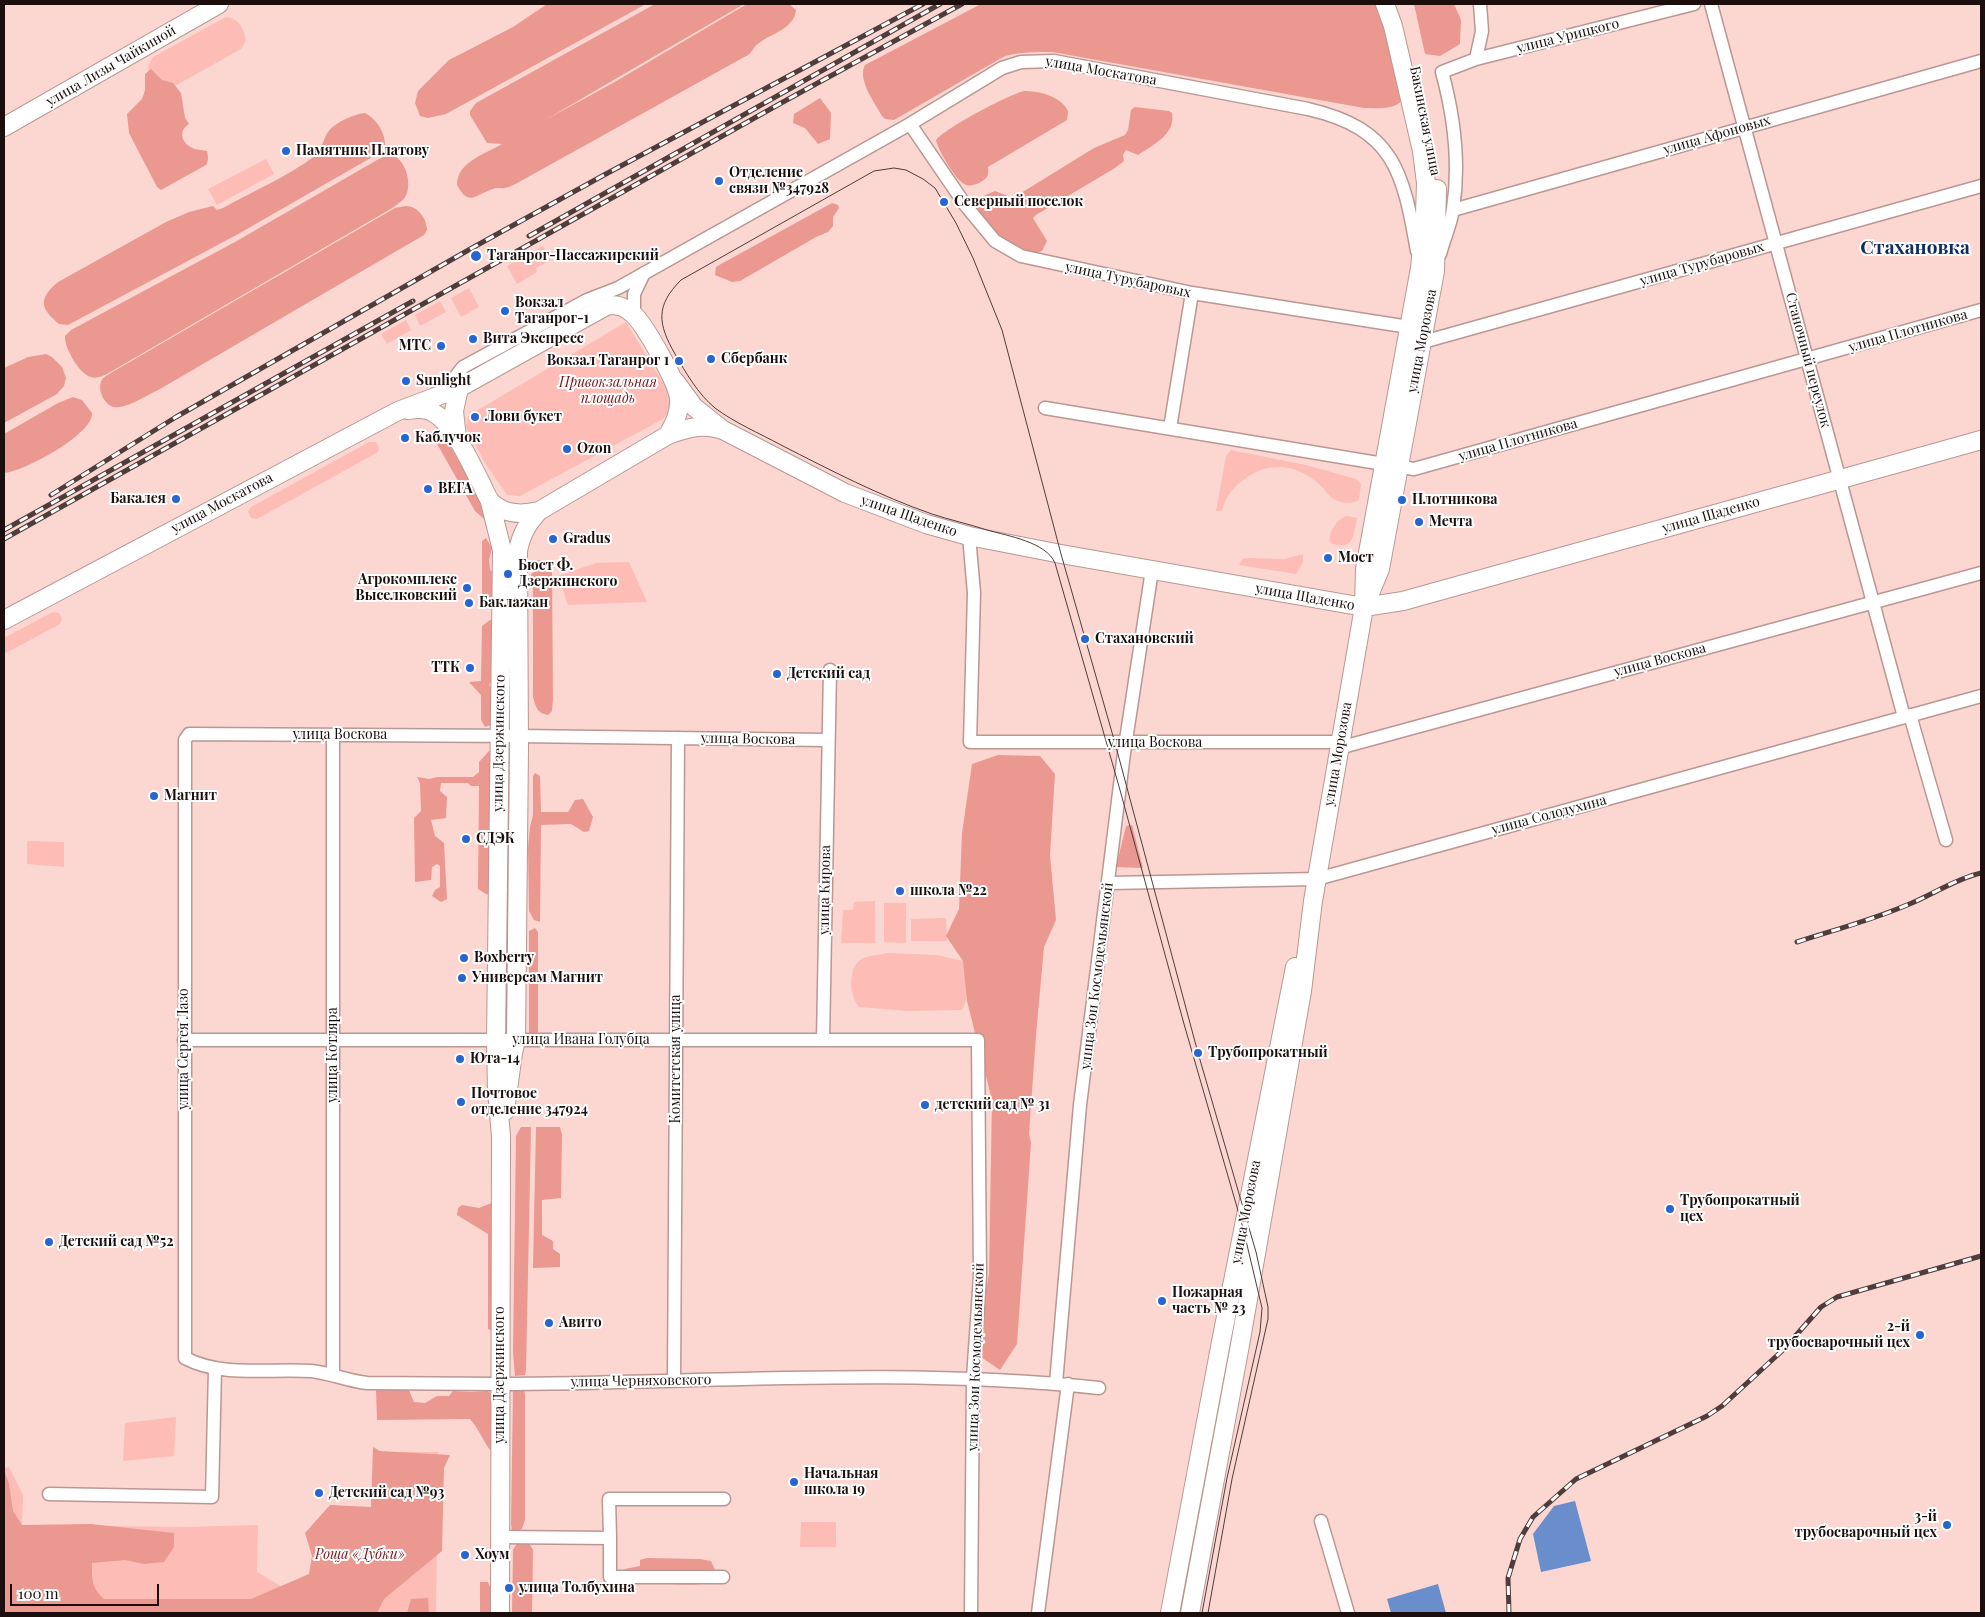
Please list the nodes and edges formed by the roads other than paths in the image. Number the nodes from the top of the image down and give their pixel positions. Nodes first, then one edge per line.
1 (219, 4) edge
2 (1385, 4) edge
3 (1397, 4) edge
4 (1480, 4) edge
5 (1694, 4) edge
6 (1711, 4) edge
7 (1476, 59) junction
8 (1981, 61) edge
9 (1442, 72) joint
10 (910, 124) junction
11 (4, 127) edge
12 (1745, 128) junction
13 (1981, 186) edge
14 (1453, 210) junction
15 (1776, 243) junction
16 (1427, 269) junction
17 (644, 273) junction
18 (618, 288) junction
19 (1192, 293) junction
20 (608, 305) junction
21 (1981, 310) edge
22 (634, 316) junction
23 (1409, 327) junction
24 (1422, 340) junction
25 (1808, 359) junction
26 (675, 381) junction
27 (451, 390) junction
28 (1045, 408) dead end
29 (398, 411) junction
30 (1170, 428) junction
31 (723, 430) junction
32 (668, 435) junction
33 (458, 438) junction
34 (1981, 440) edge
35 (1391, 465) junction
36 (1840, 479) junction
37 (490, 502) junction
38 (539, 511) junction
39 (969, 536) junction
40 (1152, 570) junction
41 (1981, 573) edge
42 (1873, 602) junction
43 (1364, 607) junction
44 (4, 620) edge
45 (830, 670) dead end
46 (1981, 696) edge
47 (1907, 716) junction
48 (333, 734) junction
49 (499, 736) junction
50 (519, 736) junction
51 (678, 738) junction
52 (185, 740) joint
53 (827, 740) junction
54 (1125, 743) junction
55 (1340, 745) junction
56 (1946, 840) dead end
57 (1317, 879) junction
58 (1109, 883) junction
59 (1313, 902) junction
60 (184, 1040) junction
61 (333, 1040) junction
62 (496, 1040) junction
63 (516, 1040) junction
64 (676, 1040) junction
65 (823, 1040) junction
66 (978, 1040) joint
67 (501, 1136) junction
68 (1220, 1342) junction
69 (1240, 1344) junction
70 (185, 1358) joint
71 (215, 1369) junction
72 (333, 1375) junction
73 (973, 1378) junction
74 (674, 1380) junction
75 (500, 1384) junction
76 (1062, 1384) junction
77 (1099, 1388) dead end
78 (1203, 1436) junction
79 (1223, 1438) junction
80 (49, 1494) dead end
81 (724, 1499) dead end
82 (1321, 1521) dead end
83 (500, 1537) junction
84 (610, 1538) junction
85 (723, 1577) dead end
86 (500, 1613) edge
87 (971, 1613) edge
88 (1038, 1613) edge
89 (1170, 1613) edge
90 (1190, 1613) edge
91 (1348, 1613) edge

1 - 11 main road, улица Лизы Чайкиной
2 - 16 main road, Бакинская улица
3 - 16 main road, Бакинская улица
4 - 7 street
5 - 7 street, улица Урицкого
6 - 12 street, Станочный переулок
7 - 9 street, улица Урицкого
8 - 12 street, улица Афоновых
9 - 14 street, улица Морозова
10 - 16 street, улица Москатова
10 - 17 street, улица Москатова
10 - 19 street, улица Турубаровых
12 - 14 street, улица Афоновых
12 - 15 street, Станочный переулок
13 - 15 street, улица Турубаровых
14 - 16 street, улица Морозова
15 - 24 street, улица Турубаровых
15 - 25 street, Станочный переулок
16 - 23 main road, улица Морозова
16 - 24 main road, улица Морозова
17 - 18 street, улица Москатова
17 - 22 street
18 - 20 street, улица Москатова
18 - 27 street, улица Москатова
19 - 23 street, улица Турубаровых
19 - 30 street
20 - 22 main road
20 - 27 main road, улица Москатова
21 - 25 street, улица Плотникова
22 - 26 main road
23 - 35 main road, улица Морозова
24 - 35 main road, улица Морозова
25 - 35 street, улица Плотникова
25 - 36 street, Станочный переулок
26 - 31 main road, улица Щаденко
26 - 32 main road
27 - 29 main road, улица Москатова
27 - 33 main road
28 - 30 street, улица Плотникова
29 - 33 main road
29 - 44 main road, улица Москатова
30 - 35 street, улица Плотникова
31 - 32 main road, улица Щаденко
31 - 39 main road, улица Щаденко
32 - 38 main road
33 - 37 main road
34 - 36 main road, улица Щаденко
35 - 43 main road, улица Морозова
36 - 42 street, Станочный переулок
36 - 43 main road, улица Щаденко
37 - 38 main road
37 - 49 main road, улица Дзержинского
38 - 50 main road, улица Дзержинского
39 - 40 main road, улица Щаденко
39 - 54 street, улица Воскова
40 - 43 main road, улица Щаденко
40 - 54 street, улица Зои Космодемьянской
41 - 42 street, улица Воскова
42 - 47 street, Станочный переулок
42 - 55 street, улица Воскова
43 - 55 main road, улица Морозова
45 - 53 street, улица Кирова
46 - 47 street, улица Солодухина
47 - 56 street, Станочный переулок
47 - 57 street, улица Солодухина
48 - 49 street, улица Воскова
48 - 52 street, улица Воскова
48 - 61 street, улица Котляра
49 - 50 street, улица Воскова
49 - 62 main road, улица Дзержинского
50 - 51 street, улица Воскова
50 - 63 main road, улица Дзержинского
51 - 53 street, улица Воскова
51 - 64 street, Комитетская улица
52 - 60 street, улица Сергея Лазо
53 - 65 street, улица Кирова
54 - 55 street, улица Воскова
54 - 58 street, улица Зои Космодемьянской
55 - 57 main road, улица Морозова
57 - 58 street, улица Солодухина
57 - 59 main road, улица Морозова
58 - 76 street, улица Зои Космодемьянской
59 - 68 main road, улица Морозова
59 - 69 main road, улица Морозова
60 - 61 street, улица Ивана Голубца
60 - 70 street, улица Сергея Лазо
61 - 62 street, улица Ивана Голубца
61 - 72 street, улица Котляра
62 - 63 street, улица Ивана Голубца
62 - 67 main road, улица Дзержинского
63 - 64 street, улица Ивана Голубца
63 - 67 main road, улица Дзержинского
64 - 65 street, улица Ивана Голубца
64 - 74 street, Комитетская улица
65 - 66 street, улица Ивана Голубца
66 - 73 street, улица Зои Космодемьянской
67 - 75 main road, улица Дзержинского
68 - 69 main road
68 - 78 main road, улица Морозова
69 - 79 main road, улица Морозова
70 - 71 street, улица Черняховского
71 - 72 street, улица Черняховского
71 - 80 street
72 - 75 street, улица Черняховского
73 - 74 street, улица Черняховского
73 - 76 street, улица Черняховского
73 - 87 street, улица Зои Космодемьянской
74 - 75 street, улица Черняховского
75 - 83 main road, улица Дзержинского
76 - 77 street, улица Черняховского
76 - 88 street, улица Зои Космодемьянской
78 - 79 main road
78 - 89 main road, улица Морозова
79 - 90 main road, улица Морозова
81 - 84 street
82 - 91 street
83 - 84 street
83 - 86 main road, улица Дзержинского
84 - 85 street

